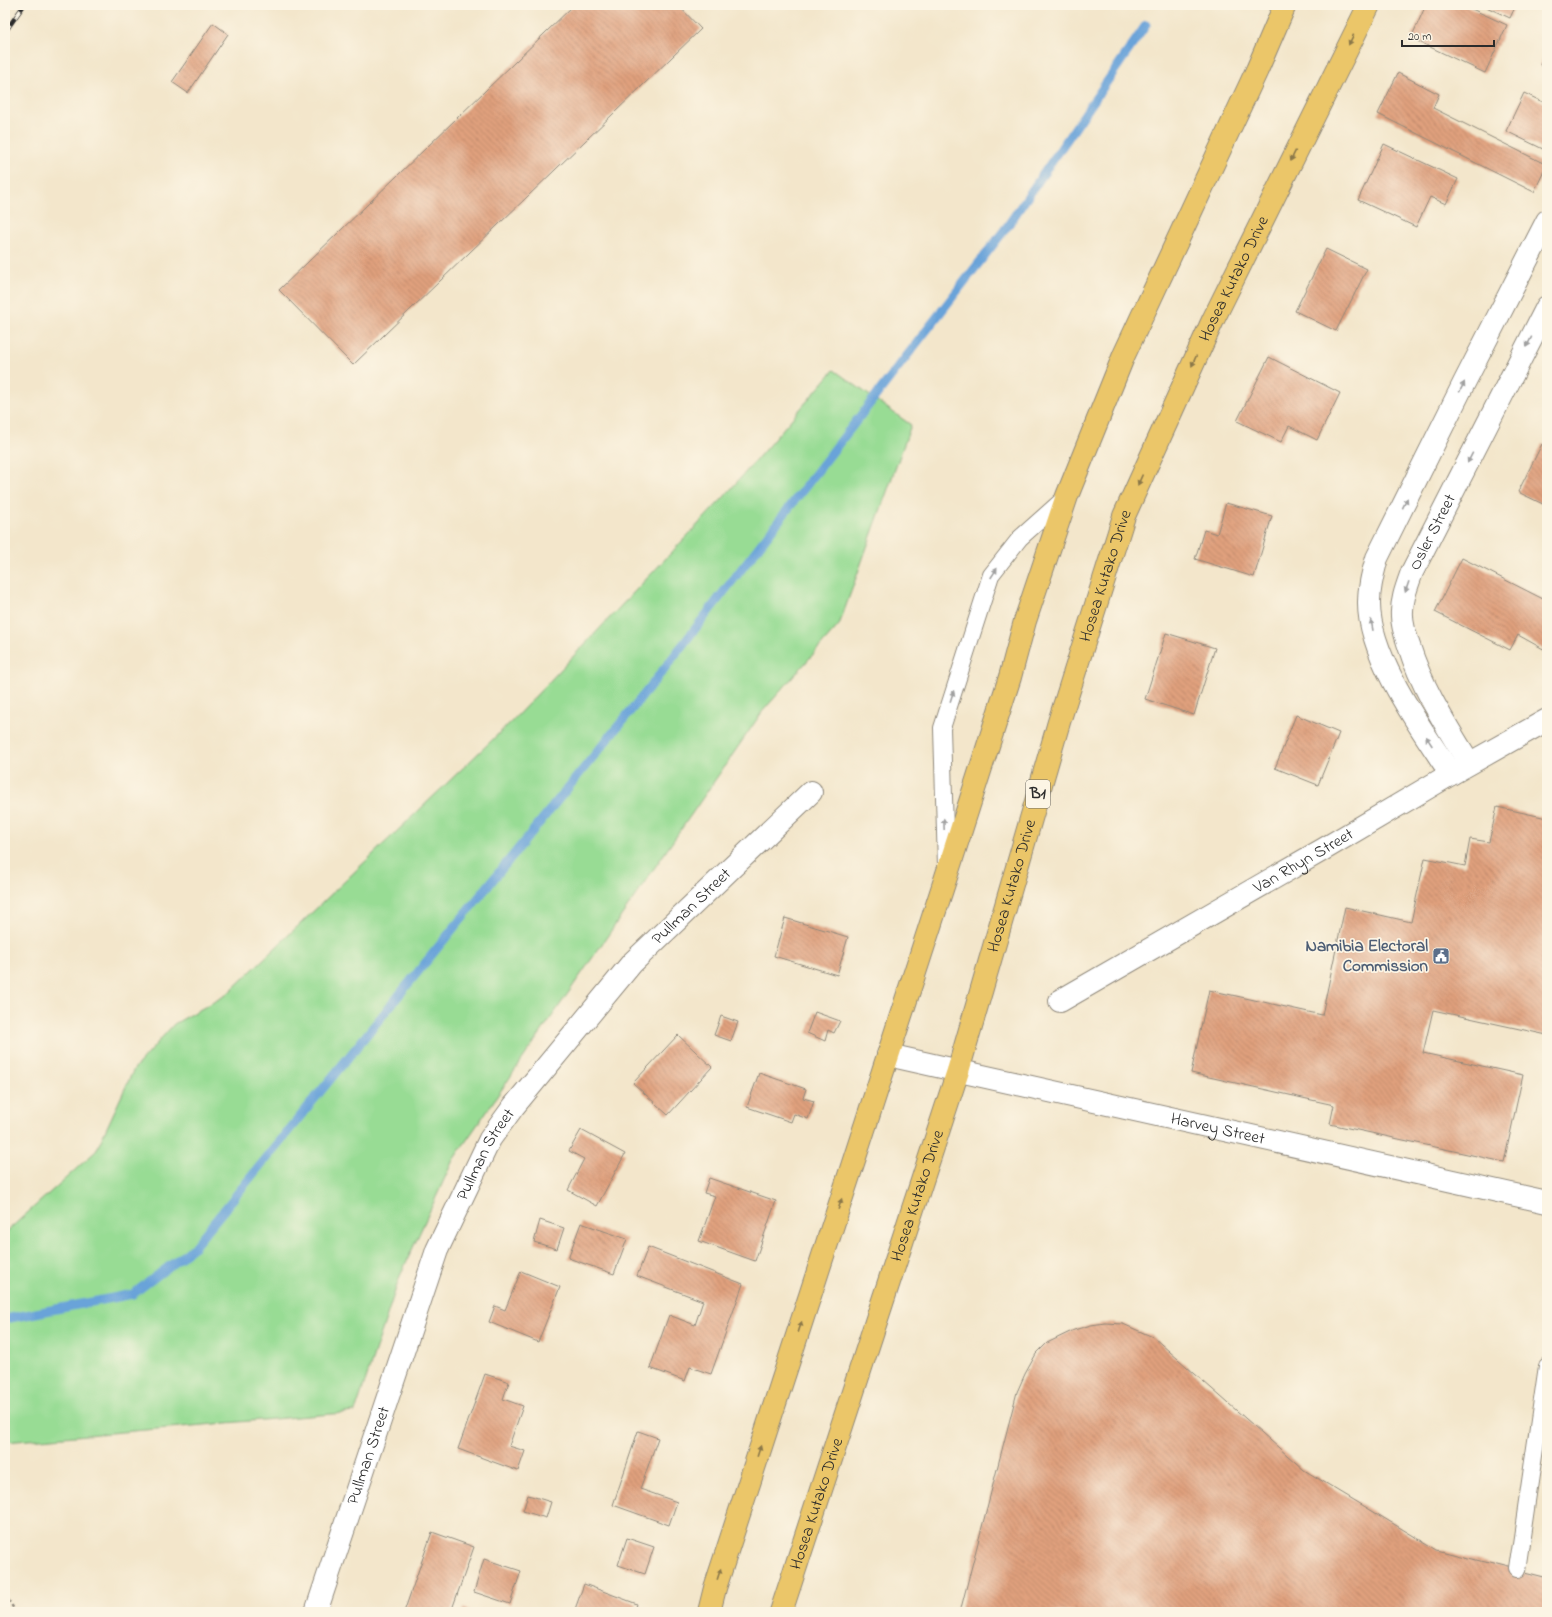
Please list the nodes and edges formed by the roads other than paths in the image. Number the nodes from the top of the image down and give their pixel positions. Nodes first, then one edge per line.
1 (1285, 5) edge
2 (1369, 5) edge
3 (1547, 221) edge
4 (1547, 307) edge
5 (1067, 496) junction
6 (1547, 720) edge
7 (1460, 768) junction
8 (811, 792) dead end
9 (946, 877) junction
10 (1060, 1001) dead end
11 (888, 1055) junction
12 (958, 1072) junction
13 (1547, 1202) edge
14 (1547, 1366) edge
15 (1517, 1570) dead end
16 (316, 1612) edge
17 (709, 1612) edge
18 (781, 1612) edge

1 - 5 main road
2 -> 12 main road, Hosea Kutako Drive / B1
7 -> 3 street
4 -> 7 street, Osler Street
5 - 9 main road
9 -> 5 lane
6 - 7 street, Van Rhyn Street
7 - 10 street, Van Rhyn Street
8 - 16 street, Pullman Street
9 - 11 main road
11 - 12 street, Harvey Street
17 -> 11 main road
12 - 13 street, Harvey Street
12 - 18 main road, Hosea Kutako Drive / B1
14 - 15 lane

